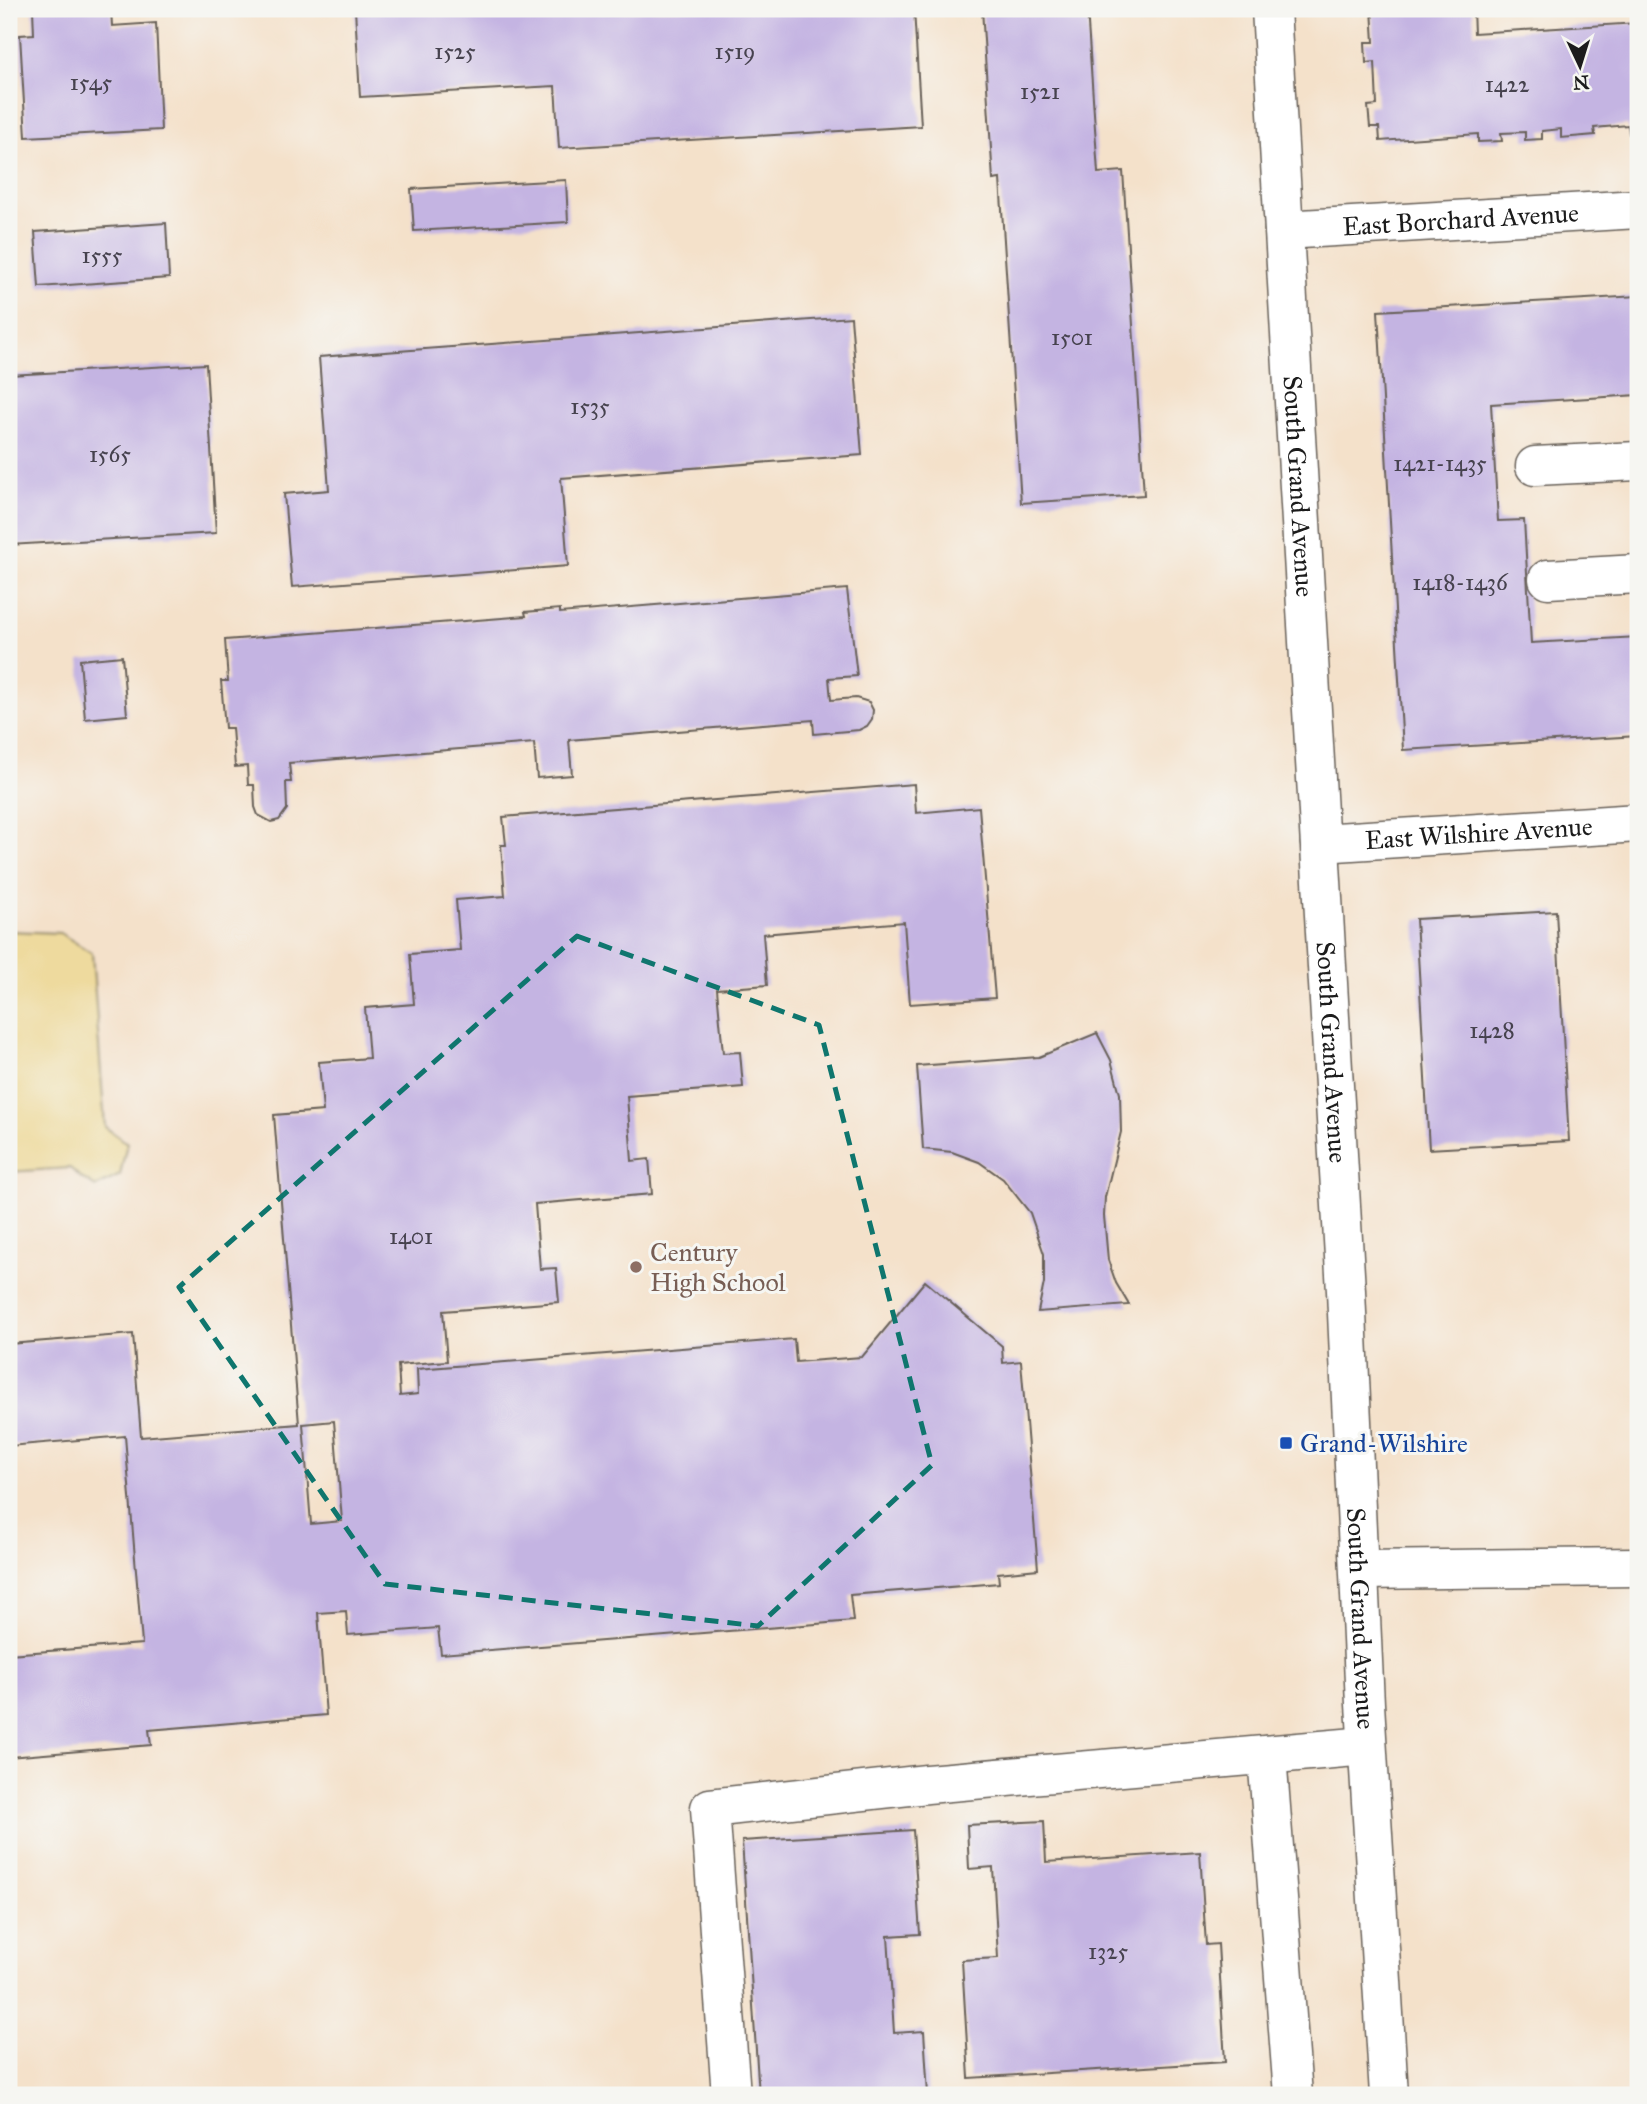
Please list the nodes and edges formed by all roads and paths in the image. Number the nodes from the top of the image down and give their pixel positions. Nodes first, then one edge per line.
1 (1271, 9) edge
2 (1638, 209) edge
3 (1284, 230) junction
4 (1638, 461) edge
5 (1535, 466) dead end
6 (1638, 573) edge
7 (1548, 579) dead end
8 (1638, 823) edge
9 (1320, 843) junction
10 (1638, 1567) edge
11 (1360, 1570) junction
12 (1367, 1746) junction
13 (1267, 1755) junction
14 (731, 2095) edge
15 (1293, 2095) edge
16 (1389, 2095) edge

1 - 3 main road, South Grand Avenue
2 - 3 main road, East Borchard Avenue
3 - 9 main road, South Grand Avenue
4 - 5 main road
6 - 7 main road
8 - 9 main road, East Wilshire Avenue
9 - 11 main road, South Grand Avenue
10 - 11 main road
11 - 12 main road, South Grand Avenue
12 - 13 main road
12 - 16 main road, South Grand Avenue
13 - 14 main road
13 - 15 main road

